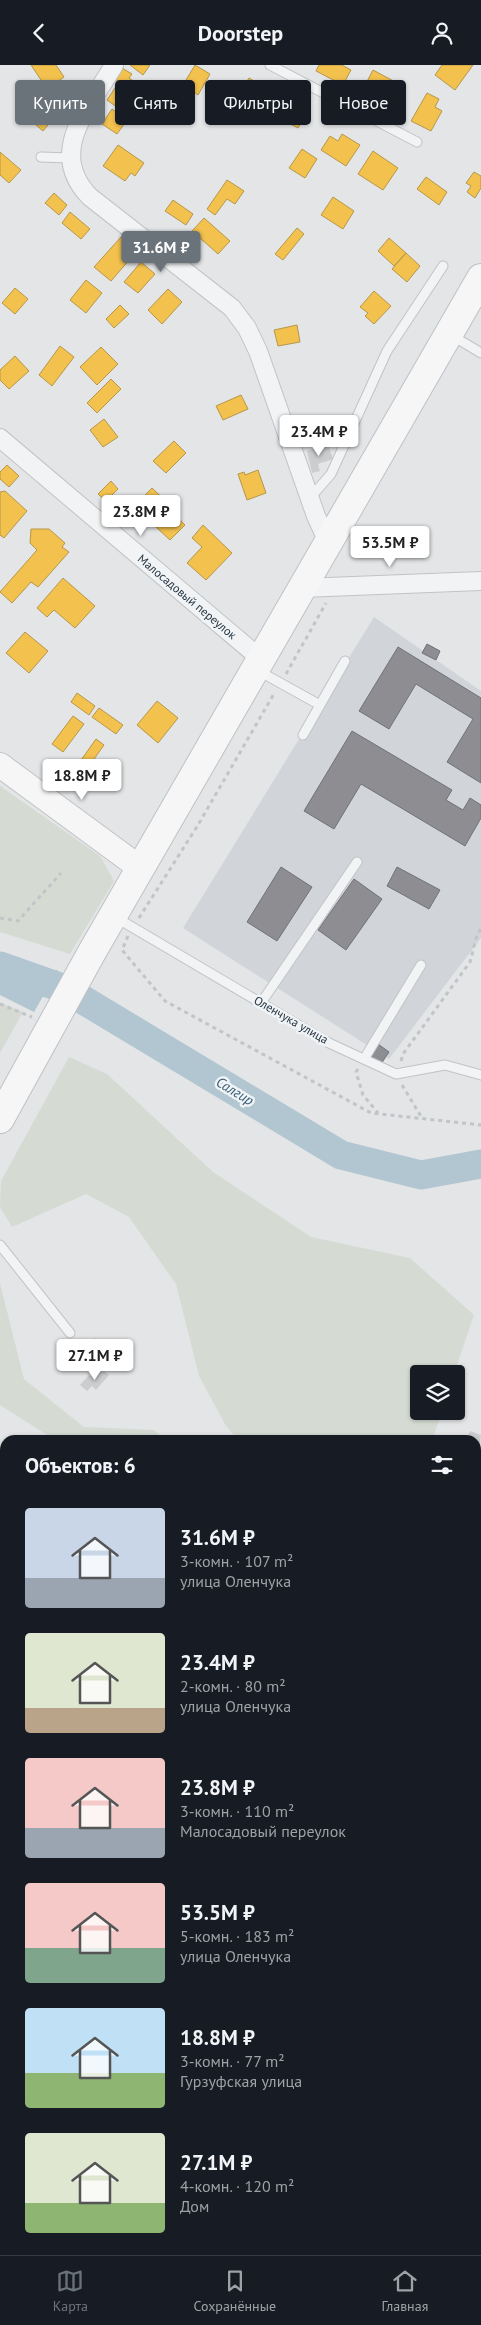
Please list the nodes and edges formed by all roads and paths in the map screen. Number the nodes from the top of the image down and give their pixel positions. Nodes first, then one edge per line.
1 (114, 65) edge
2 (270, 65) edge
3 (417, 143) dead end
4 (41, 157) dead end
5 (69, 158) junction
6 (443, 266) dead end
7 (481, 278) edge
8 (449, 333) junction
9 (481, 353) edge
10 (353, 424) junction
11 (0, 438) edge
12 (289, 438) junction
13 (310, 499) junction
14 (328, 542) junction
15 (481, 581) edge
16 (335, 585) junction
17 (302, 588) junction
18 (345, 661) dead end
19 (258, 664) junction
20 (280, 683) junction
21 (320, 705) junction
22 (303, 735) dead end
23 (0, 765) edge
24 (357, 862) dead end
25 (140, 868) junction
26 (61, 873) dead end
27 (0, 919) edge
28 (125, 927) junction
29 (481, 929) edge
30 (421, 965) dead end
31 (260, 1003) junction
32 (0, 1004) edge
33 (37, 1030) junction
34 (364, 1059) junction
35 (396, 1074) junction
36 (481, 1075) edge
37 (378, 1113) junction
38 (0, 1119) edge
39 (422, 1119) junction
40 (481, 1125) edge
41 (0, 1245) edge
42 (70, 1333) dead end

1 - 5 street
2 - 3 lane
4 - 5 lane
5 - 12 street
6 - 10 lane
7 - 8 main road
8 - 9 lane
8 - 14 main road
10 - 12 lane
10 - 13 lane
11 - 19 street, Малосадовый переулок
12 - 13 street
13 - 14 street
14 - 17 main road
15 - 16 street
16 - 17 street
16 - 20 path
17 - 19 main road
18 - 21 lane
19 - 20 lane
19 - 25 main road
20 - 21 lane
20 - 28 path
21 - 22 lane
23 - 25 main road
24 - 31 lane
25 - 28 main road
26 - 27 path
28 - 31 lane, Оленчука улица
28 - 33 main road
28 - 37 path
29 - 35 path
30 - 34 lane
31 - 34 lane, Оленчука улица
32 - 33 path
33 - 38 main road
34 - 35 lane, Оленчука улица
34 - 37 path
35 - 36 lane
35 - 39 path
37 - 39 path
39 - 40 path
41 - 42 lane

